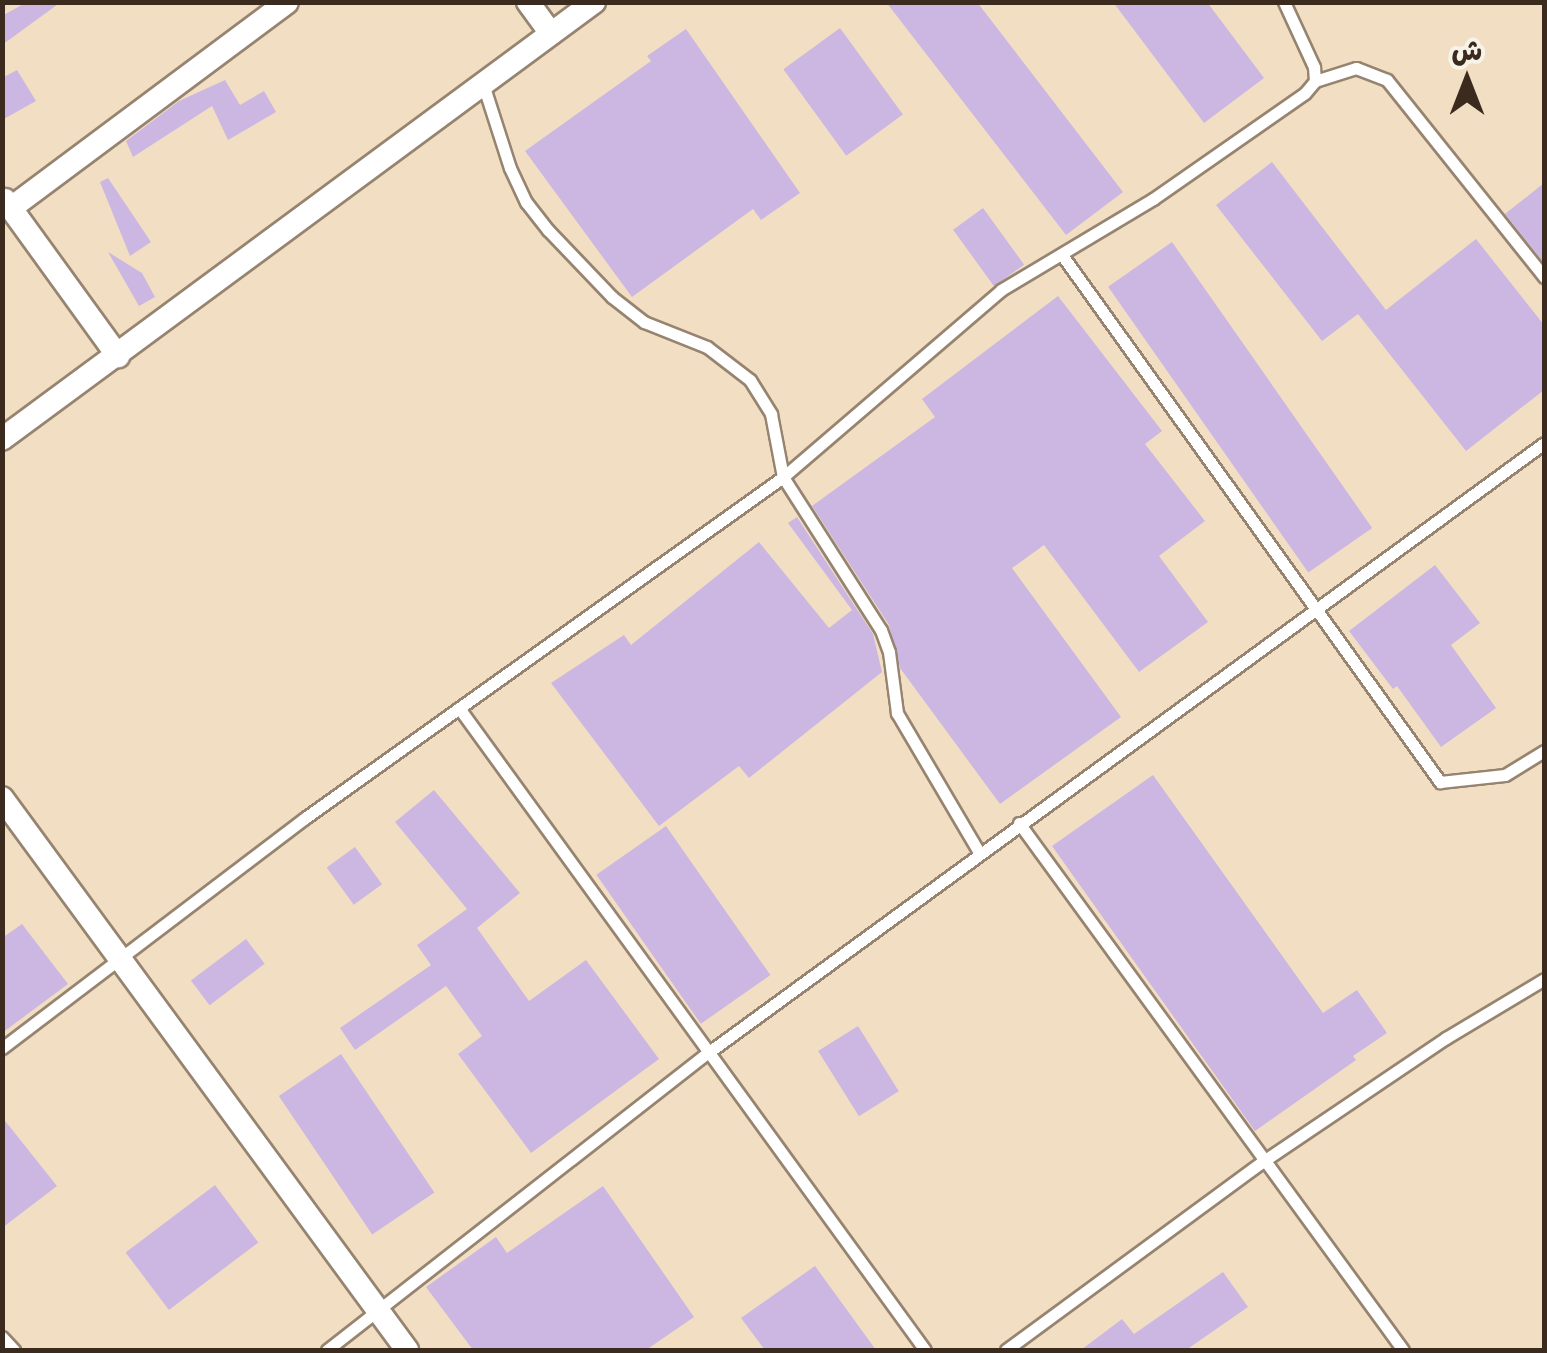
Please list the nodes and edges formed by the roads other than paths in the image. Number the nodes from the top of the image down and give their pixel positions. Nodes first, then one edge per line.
1 (288, 2) edge
2 (528, 2) edge
3 (594, 2) edge
4 (1284, 2) edge
5 (551, 34) junction
6 (1316, 81) junction
7 (483, 84) junction
8 (7, 202) edge
9 (1062, 255) junction
10 (1544, 277) edge
11 (118, 356) junction
12 (2, 439) edge
13 (1544, 443) edge
14 (783, 476) junction
15 (1317, 612) junction
16 (460, 708) junction
17 (1544, 751) edge
18 (2, 798) edge
19 (1019, 823) junction
20 (979, 852) junction
21 (120, 956) junction
22 (1544, 979) edge
23 (2, 1048) edge
24 (709, 1052) junction
25 (1262, 1162) junction
26 (379, 1314) junction
27 (2, 1337) edge
28 (14, 1350) edge
29 (327, 1350) edge
30 (407, 1350) edge
31 (925, 1350) edge
32 (1006, 1350) edge
33 (1403, 1350) edge

1 - 8 street
2 - 5 street
3 - 5 street
4 - 6 lane
5 - 7 street
6 - 9 lane
6 - 10 lane
7 - 11 street
7 - 14 lane
8 - 11 street
9 - 14 lane
9 - 15 lane
11 - 12 street
13 - 15 lane
14 - 16 lane
14 - 20 lane
15 - 17 lane
15 - 19 lane
16 - 21 lane
16 - 24 lane
18 - 21 street
19 - 20 lane
19 - 25 lane
20 - 24 lane
21 - 23 lane
21 - 26 street
22 - 25 lane
24 - 26 lane
24 - 31 lane
25 - 32 lane
25 - 33 lane
26 - 29 lane
26 - 30 street
27 - 28 lane

